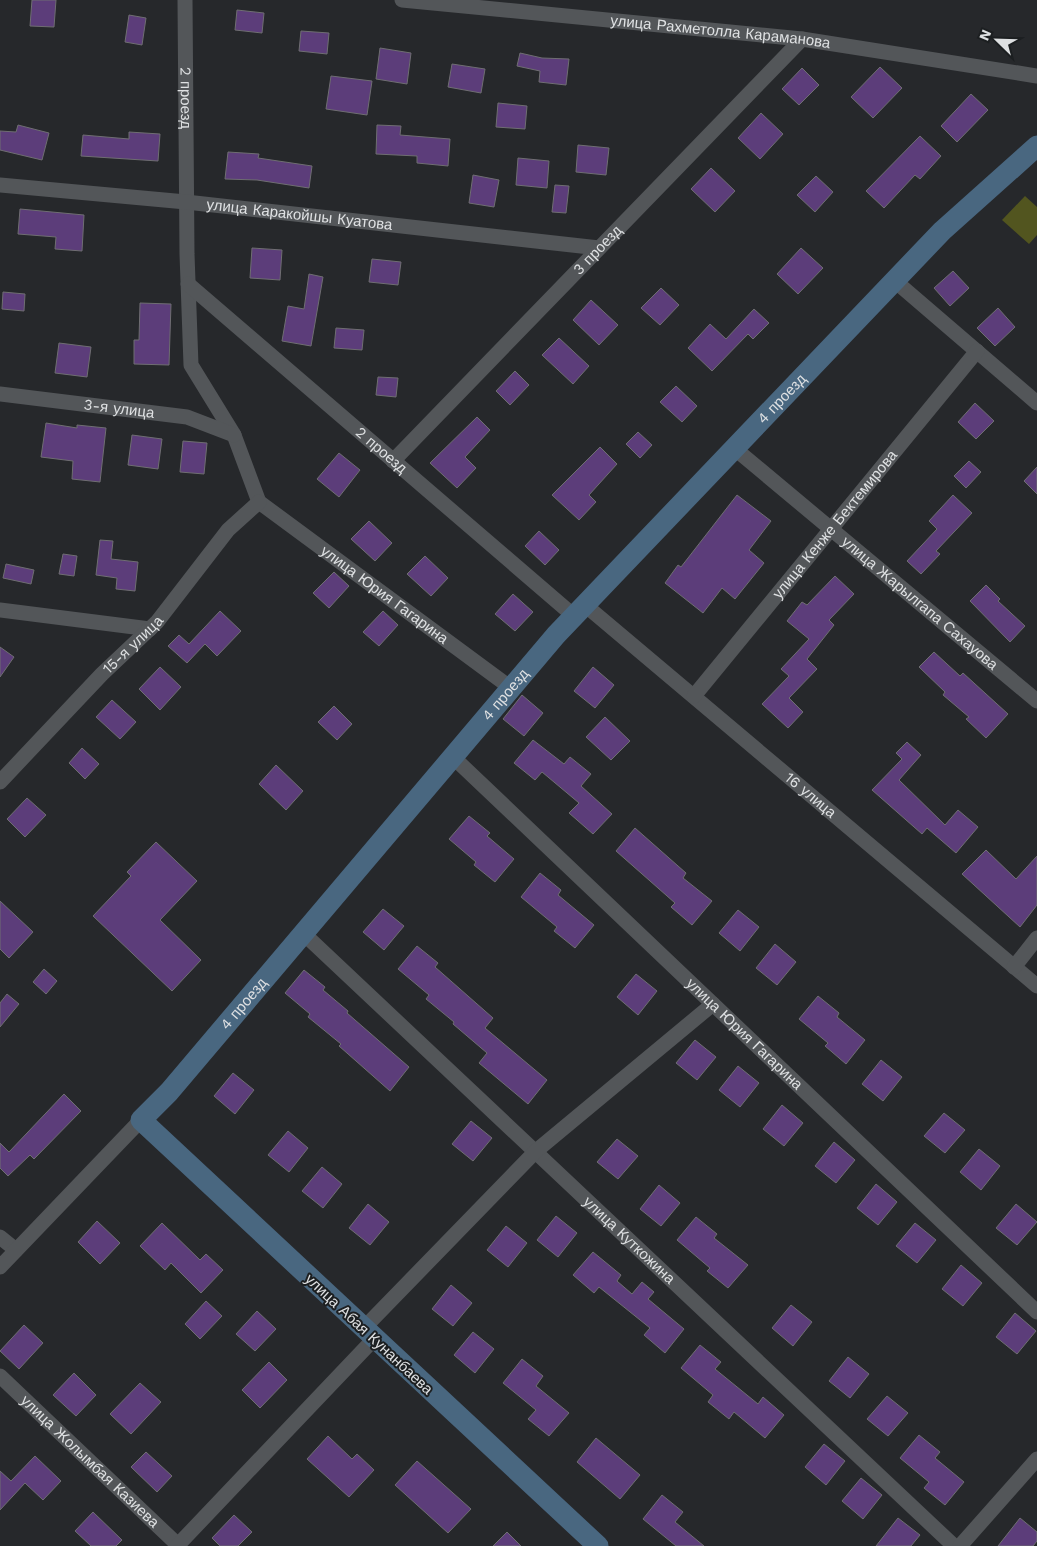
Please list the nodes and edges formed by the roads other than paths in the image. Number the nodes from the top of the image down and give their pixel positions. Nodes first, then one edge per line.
1 (185, 0) edge
2 (402, 0) edge
3 (802, 39) junction
4 (1037, 76) edge
5 (1037, 146) edge
6 (0, 185) edge
7 (186, 202) junction
8 (599, 248) junction
9 (895, 281) junction
10 (188, 284) junction
11 (977, 351) junction
12 (0, 394) edge
13 (1037, 403) edge
14 (234, 435) junction
15 (734, 448) junction
16 (393, 460) junction
17 (259, 502) junction
18 (831, 529) junction
19 (0, 610) edge
20 (580, 610) junction
21 (150, 629) junction
22 (511, 688) junction
23 (694, 696) junction
24 (1037, 701) edge
25 (453, 757) junction
26 (0, 782) edge
27 (303, 933) junction
28 (1037, 938) edge
29 (1014, 966) junction
30 (1037, 986) edge
31 (713, 1004) junction
32 (141, 1120) junction
33 (536, 1152) junction
34 (0, 1237) edge
35 (16, 1250) junction
36 (0, 1267) edge
37 (1037, 1312) edge
38 (368, 1334) junction
39 (0, 1376) edge
40 (1037, 1459) edge
41 (178, 1546) edge
42 (598, 1546) edge
43 (954, 1546) edge
44 (960, 1546) edge

1 - 7 street, 2 проезд
2 - 3 street, улица Рахметолла Караманова
3 - 4 street, улица Рахметолла Караманова
3 - 8 street, 3 проезд
5 - 9 street, 4 проезд
6 - 7 street, улица Каракойшы Куатова
7 - 8 street, улица Каракойшы Куатова
7 - 10 street, 2 проезд
8 - 16 street, 3 проезд
9 - 11 street
9 - 15 street, 4 проезд
10 - 14 street, 2 проезд
10 - 16 street, 2 проезд
11 - 13 street
11 - 18 street, улица Кенже Бектемирова
12 - 14 street, 3-я улица
14 - 17 street, 2 проезд
15 - 18 street, улица Жарылгапа Сахауова
15 - 20 street, 4 проезд
16 - 20 street, 2 проезд
17 - 21 street, 15-я улица
17 - 22 street, улица Юрия Гагарина
18 - 23 street, улица Кенже Бектемирова
18 - 24 street, улица Жарылгапа Сахауова
19 - 21 street
20 - 22 street, 4 проезд
20 - 23 street, 16 улица
21 - 26 street, 15-я улица
22 - 25 street, 4 проезд
23 - 29 street, 16 улица
25 - 27 street, 4 проезд
25 - 31 street, улица Юрия Гагарина
27 - 32 street, 4 проезд
27 - 33 street, улица Куткожина
28 - 29 street
29 - 30 street, 16 улица
31 - 33 street
31 - 37 street, улица Юрия Гагарина
32 - 35 street, 4 проезд
32 - 38 street, улица Абая Кунанбаева
33 - 38 street
33 - 43 street, улица Куткожина
34 - 35 street
35 - 36 street, 4 проезд
38 - 41 street
38 - 42 street, улица Абая Кунанбаева
39 - 41 street, улица Жолымбая Казиева
40 - 44 street

